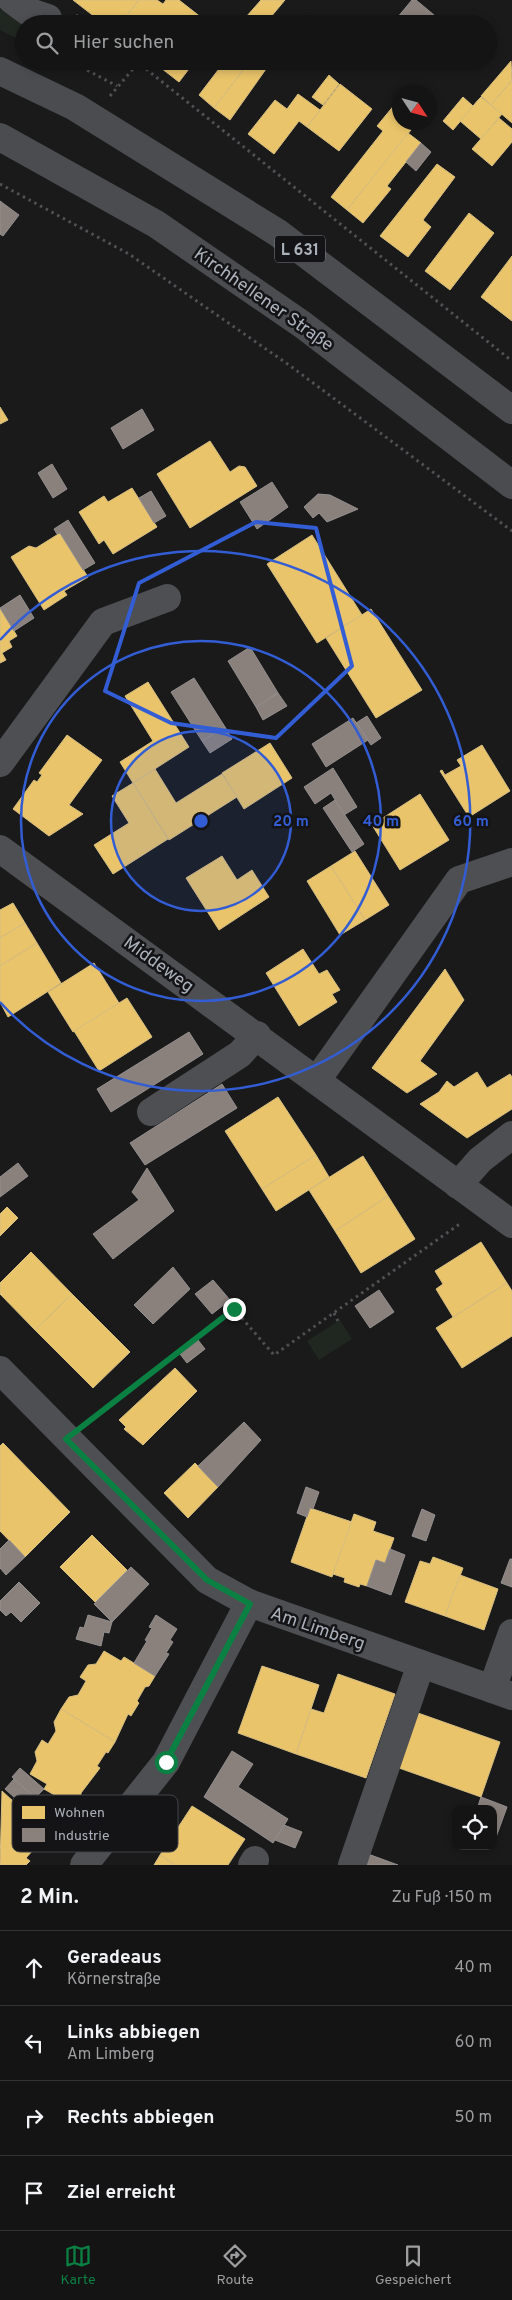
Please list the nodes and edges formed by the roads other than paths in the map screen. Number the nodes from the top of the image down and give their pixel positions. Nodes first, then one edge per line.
1 (12, 0) edge
2 (38, 15) edge
3 (0, 70) edge
4 (0, 137) edge
5 (512, 410) edge
6 (512, 485) edge
7 (167, 598) dead end
8 (0, 763) edge
9 (0, 849) edge
10 (512, 862) edge
11 (257, 1036) junction
12 (317, 1080) junction
13 (150, 1112) dead end
14 (512, 1135) edge
15 (458, 1185) junction
16 (512, 1224) edge
17 (0, 1370) edge
18 (250, 1604) junction
19 (512, 1633) edge
20 (420, 1664) junction
21 (502, 1692) edge
22 (140, 1795) edge
23 (94, 1852) edge
24 (84, 1865) edge
25 (352, 1865) edge

1 - 2 street
3 - 5 main road, L 631
4 - 6 main road, Kirchhellener Straße
7 - 8 street
9 - 11 street, Middeweg
10 - 12 street
11 - 12 street, Middeweg
11 - 13 street
12 - 15 street, Middeweg
14 - 15 street
15 - 16 street, Middeweg
17 - 18 street, Am Limberg
18 - 20 street, Am Limberg
18 - 22 street
19 - 21 street
20 - 21 street, Am Limberg
20 - 25 street
23 - 24 street

